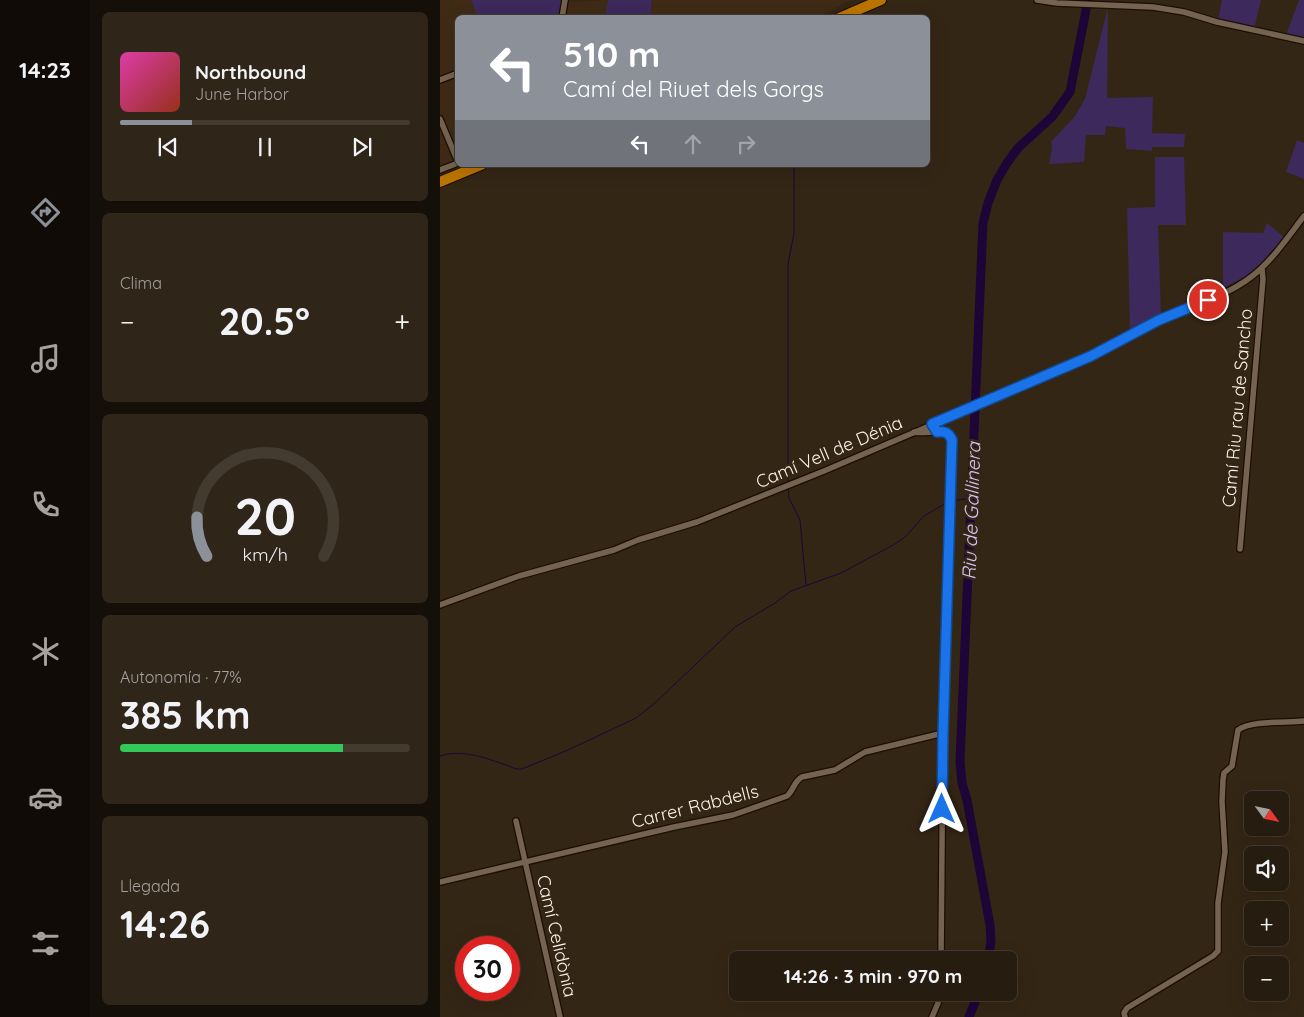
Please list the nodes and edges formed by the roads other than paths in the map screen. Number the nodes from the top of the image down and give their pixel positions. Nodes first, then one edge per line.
1 (565, 0) edge
2 (881, 0) edge
3 (1037, 0) edge
4 (562, 15) edge
5 (846, 15) edge
6 (1304, 41) edge
7 (455, 74) edge
8 (440, 80) edge
9 (440, 119) edge
10 (455, 156) edge
11 (455, 164) edge
12 (476, 167) edge
13 (440, 170) edge
14 (440, 182) edge
15 (1304, 216) edge
16 (1262, 269) junction
17 (932, 424) junction
18 (914, 432) junction
19 (937, 432) junction
20 (1240, 549) dead end
21 (440, 604) edge
22 (1304, 722) edge
23 (943, 734) junction
24 (516, 821) dead end
25 (525, 862) junction
26 (440, 882) edge
27 (941, 951) edge
28 (938, 1001) edge
29 (560, 1017) edge
30 (932, 1017) edge
31 (1125, 1017) edge

1 - 4 street
2 - 5 highway
3 - 6 street
7 - 8 street
9 - 10 street
11 - 13 street
12 - 14 highway
15 - 16 street, Camí Vell de Dénia
16 - 17 street, Camí Vell de Dénia
16 - 20 street, Camí Riu rau de Sancho
17 - 18 street, Camí Vell de Dénia
17 - 19 street
18 - 19 street
18 - 21 street, Camí Vell de Dénia
19 - 23 street
22 - 31 street
23 - 25 street, Carrer Rabdells
23 - 27 street
24 - 25 street, Camí Celidònia
25 - 26 street, Carrer Rabdells
25 - 29 street, Camí Celidònia
28 - 30 street

